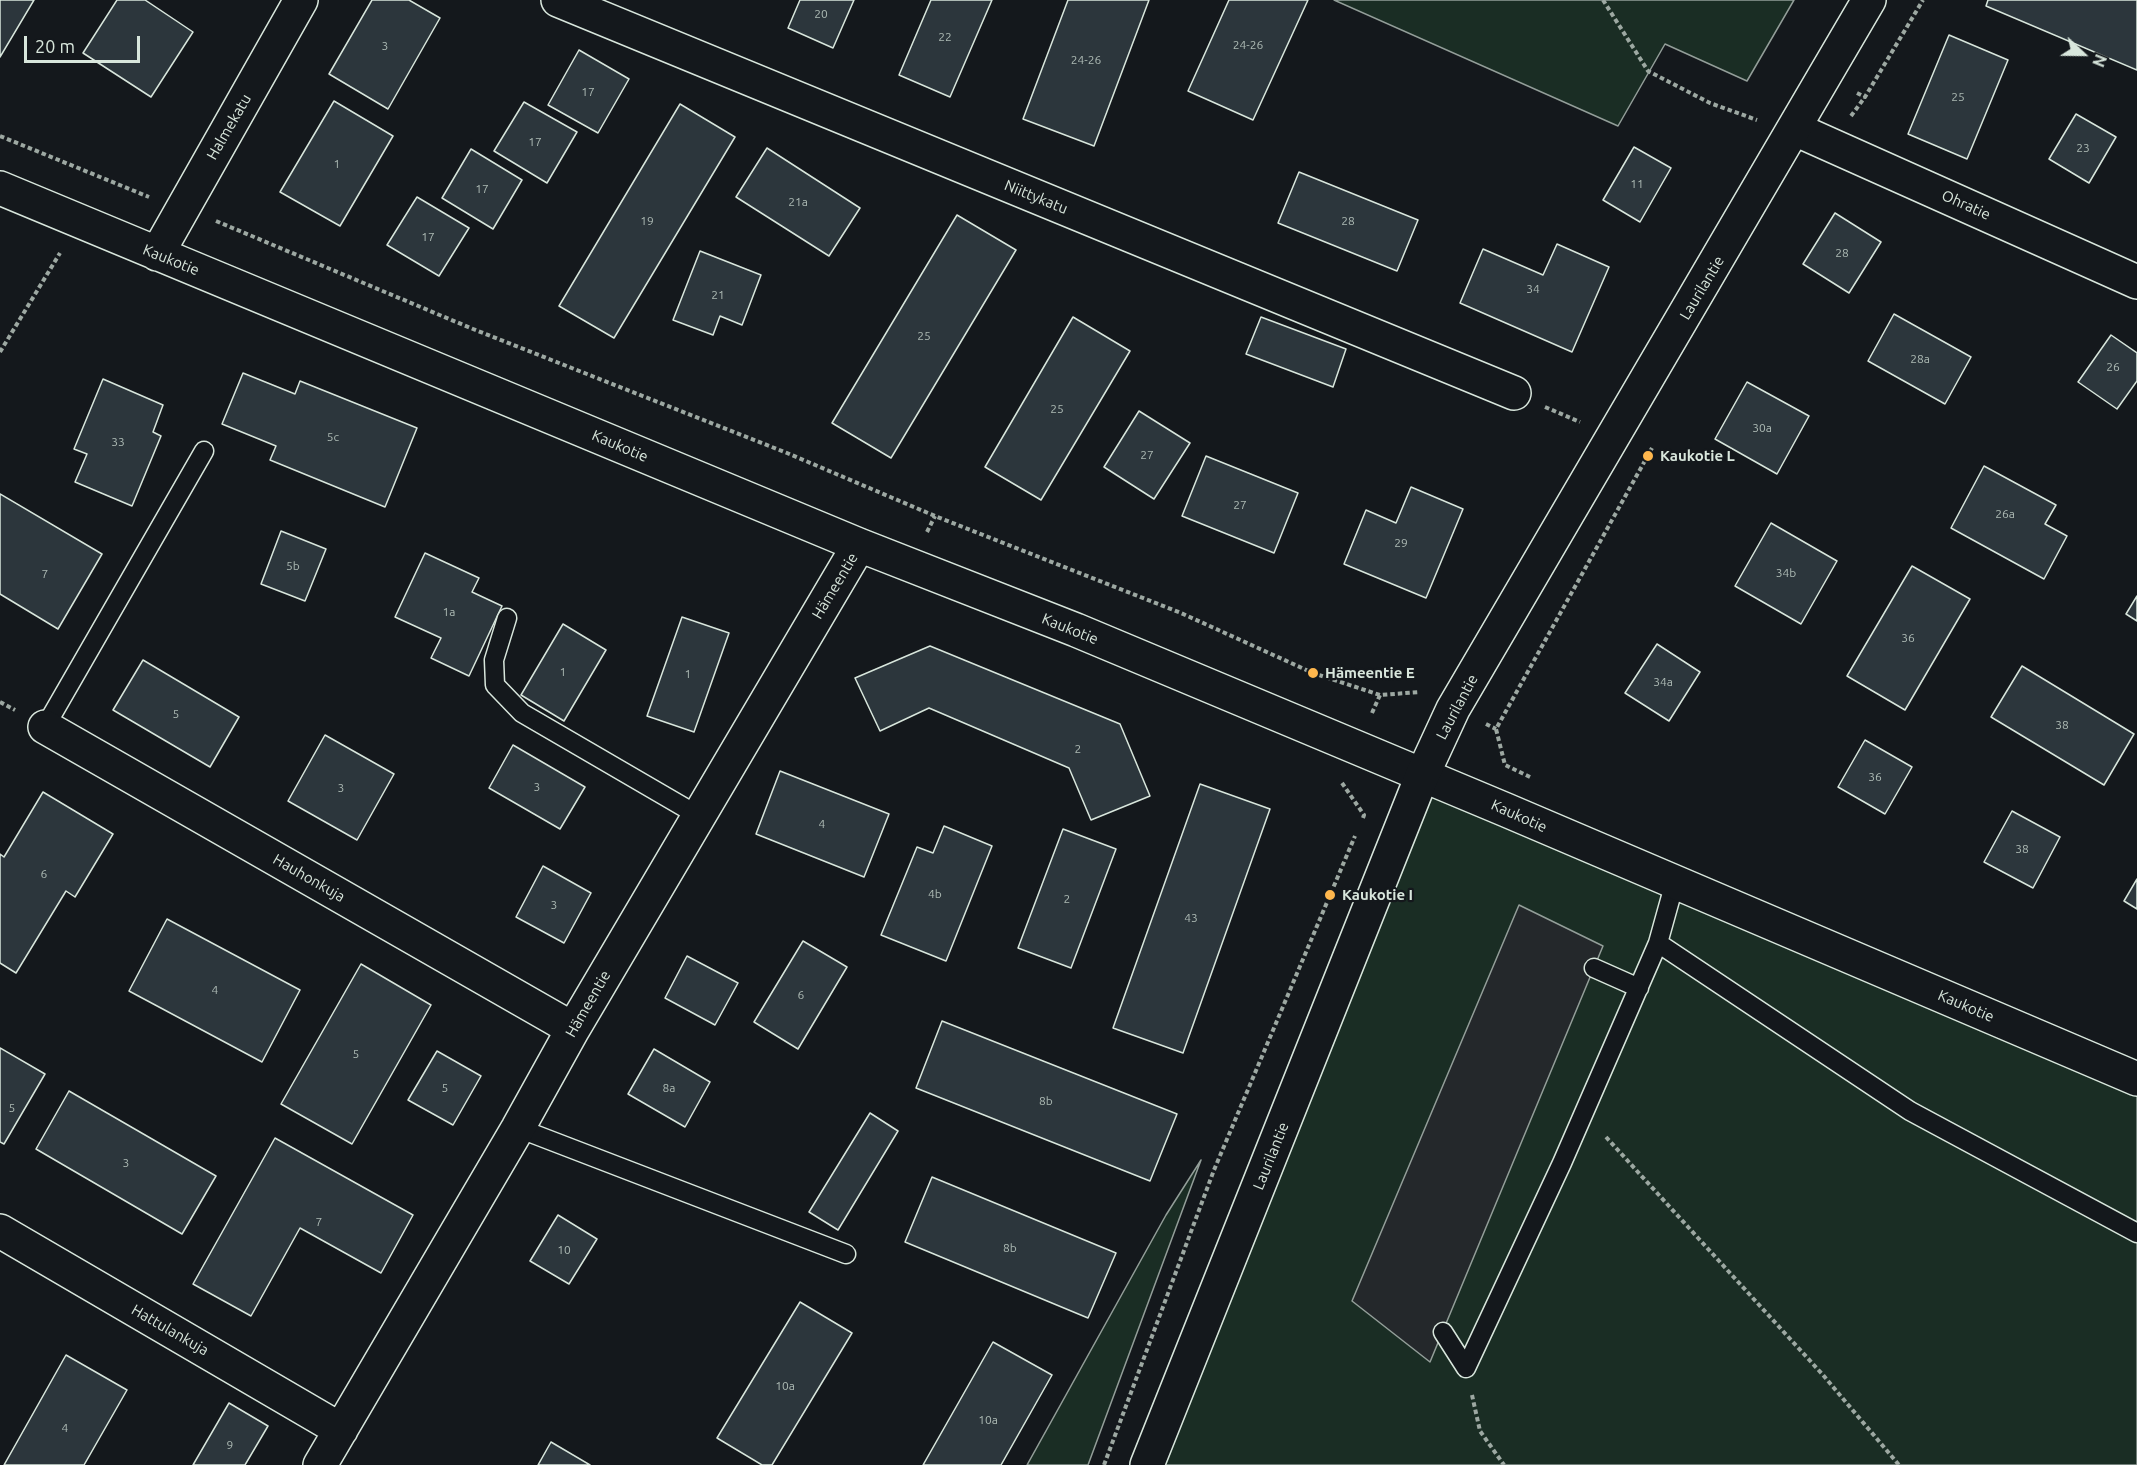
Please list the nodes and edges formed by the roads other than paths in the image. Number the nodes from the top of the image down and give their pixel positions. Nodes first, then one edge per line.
1 (301, 0) edge
2 (558, 0) edge
3 (1869, 0) edge
4 (1795, 129) junction
5 (0, 188) edge
6 (157, 254) junction
7 (2137, 282) edge
8 (1514, 393) dead end
9 (204, 451) dead end
10 (859, 545) junction
11 (507, 618) dead end
12 (45, 727) joint
13 (1422, 776) junction
14 (699, 816) junction
15 (1675, 882) junction
16 (1658, 943) junction
17 (1594, 968) dead end
18 (1639, 988) junction
19 (573, 1029) junction
20 (2137, 1079) edge
21 (518, 1128) junction
22 (0, 1231) edge
23 (2137, 1233) edge
24 (846, 1254) dead end
25 (1443, 1332) dead end
26 (341, 1430) junction
27 (320, 1465) edge
28 (1147, 1465) edge

1 - 6 street, Halmekatu
2 - 8 street, Niittykatu
3 - 4 street, Laurilantie
4 - 7 street, Ohratie
4 - 13 street, Laurilantie
5 - 6 street, Kaukotie
6 - 10 street, Kaukotie
9 - 12 lane
10 - 13 street, Kaukotie
10 - 14 street, Hämeentie
11 - 14 lane
12 - 19 street, Hauhonkuja
13 - 15 street, Kaukotie
13 - 28 street, Laurilantie
14 - 19 street, Hämeentie
15 - 16 lane
15 - 20 street, Kaukotie
16 - 18 lane
16 - 23 lane
17 - 18 lane
18 - 25 lane
19 - 21 street, Hämeentie
21 - 24 lane
21 - 26 street, Hämeentie
22 - 26 street, Hattulankuja
26 - 27 street, Hämeentie

